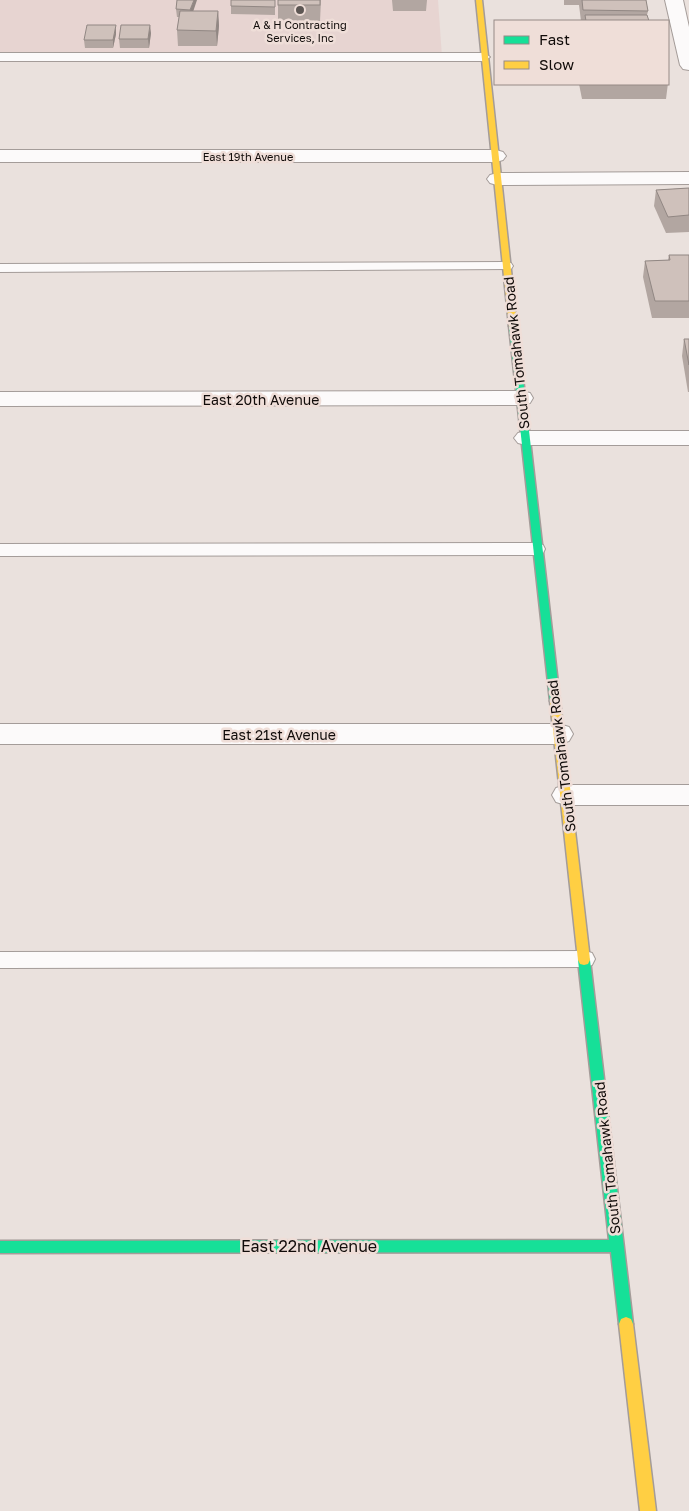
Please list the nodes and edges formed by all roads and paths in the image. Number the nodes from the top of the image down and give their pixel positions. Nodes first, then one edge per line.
1 (479, 0) edge
2 (674, 0) edge
3 (0, 57) edge
4 (484, 57) junction
5 (689, 65) edge
6 (0, 156) edge
7 (496, 156) junction
8 (689, 178) edge
9 (497, 179) junction
10 (506, 266) junction
11 (0, 268) edge
12 (522, 398) junction
13 (0, 399) edge
14 (526, 438) junction
15 (689, 438) edge
16 (537, 549) junction
17 (0, 550) edge
18 (0, 734) edge
19 (559, 734) junction
20 (689, 794) edge
21 (566, 795) junction
22 (585, 959) junction
23 (0, 960) edge
24 (617, 1246) junction
25 (0, 1247) edge
26 (648, 1511) edge

1 - 4 main road, South Tomahawk Road
2 - 5 street
3 - 4 lane
4 - 7 main road, South Tomahawk Road
6 - 7 street, East 19th Avenue
7 - 9 main road, South Tomahawk Road
8 - 9 street
9 - 10 main road, South Tomahawk Road
10 - 11 lane
10 - 12 main road, South Tomahawk Road
12 - 13 street, East 20th Avenue
12 - 14 main road, South Tomahawk Road
14 - 15 street
14 - 16 main road, South Tomahawk Road
16 - 17 lane
16 - 19 main road, South Tomahawk Road
18 - 19 street, East 21st Avenue
19 - 21 main road, South Tomahawk Road
20 - 21 street
21 - 22 main road, South Tomahawk Road
22 - 23 lane
22 - 24 main road, South Tomahawk Road
24 - 25 main road, East 22nd Avenue
24 - 26 main road, South Tomahawk Road

